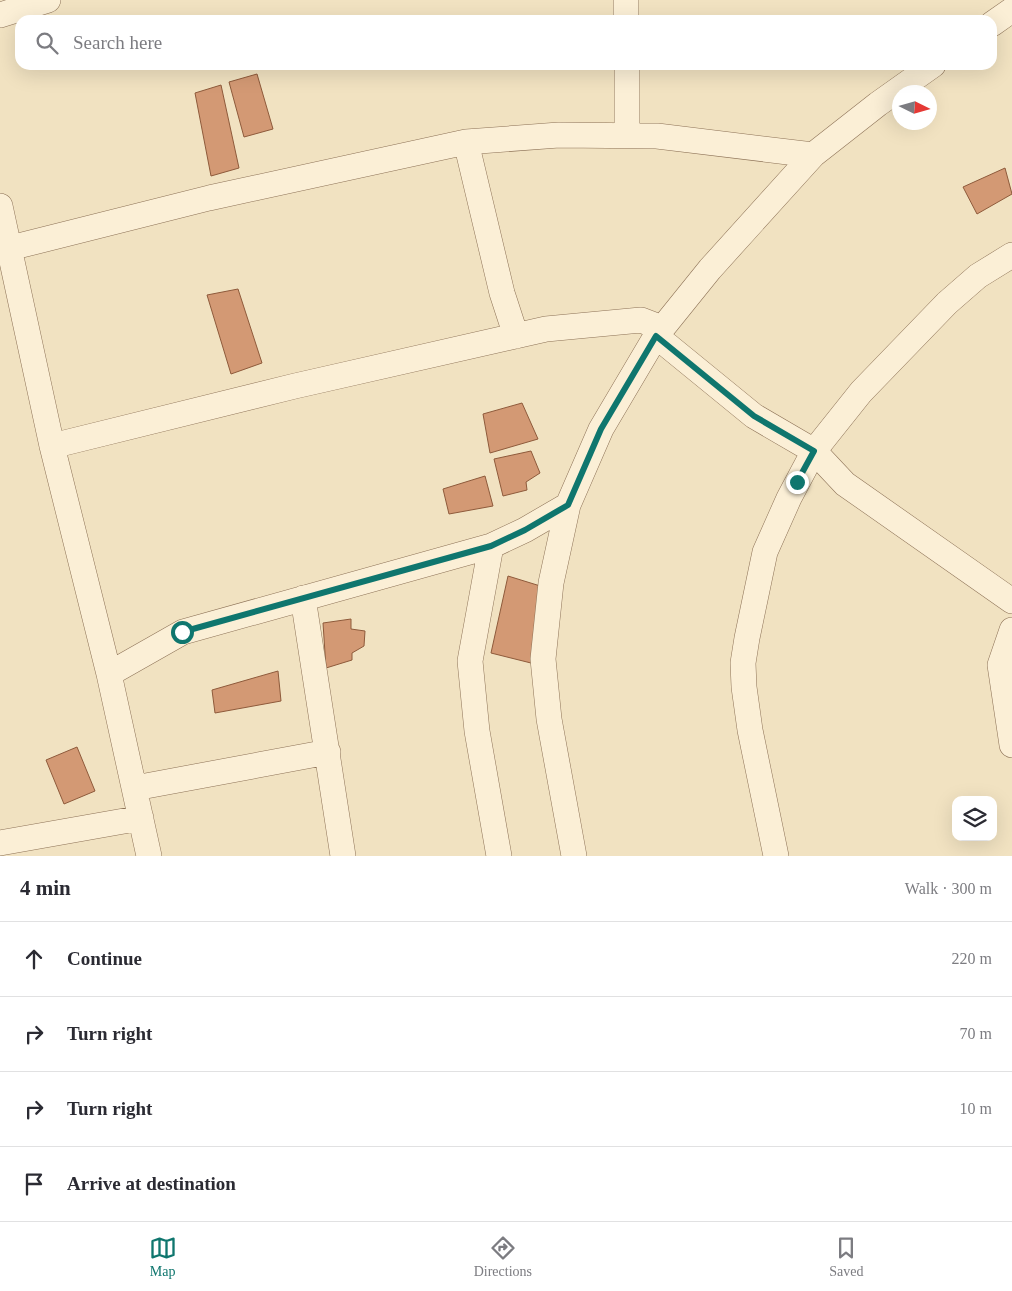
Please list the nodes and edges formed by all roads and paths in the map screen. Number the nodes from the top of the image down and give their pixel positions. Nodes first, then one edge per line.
1 (48, 0) edge
2 (626, 0) edge
3 (1012, 10) edge
4 (0, 15) edge
5 (626, 15) edge
6 (997, 20) edge
7 (627, 70) edge
8 (926, 70) edge
9 (627, 135) junction
10 (466, 142) junction
11 (813, 155) junction
12 (0, 206) edge
13 (10, 248) junction
14 (1012, 255) edge
15 (516, 336) junction
16 (656, 336) junction
17 (52, 446) junction
18 (814, 451) junction
19 (568, 505) junction
20 (491, 546) junction
21 (303, 598) junction
22 (1012, 601) edge
23 (1012, 630) edge
24 (110, 674) junction
25 (1010, 730) edge
26 (328, 752) junction
27 (135, 788) junction
28 (141, 818) junction
29 (0, 843) edge
30 (149, 856) edge
31 (343, 856) edge
32 (499, 856) edge
33 (574, 856) edge
34 (776, 856) edge

1 - 4 street
2 - 5 street
3 - 6 street
7 - 9 street
8 - 11 street
9 - 10 street
9 - 11 street
10 - 13 street
10 - 15 street
11 - 16 street
12 - 13 street
13 - 17 street
14 - 18 street
15 - 16 street
15 - 17 street
16 - 18 street
16 - 19 street
17 - 24 street
18 - 22 street
18 - 34 street
19 - 20 street
19 - 33 street
20 - 21 street
20 - 32 street
21 - 24 street
21 - 26 street
23 - 25 street
24 - 27 street
26 - 27 street
26 - 31 street
27 - 28 street
28 - 29 street
28 - 30 street

